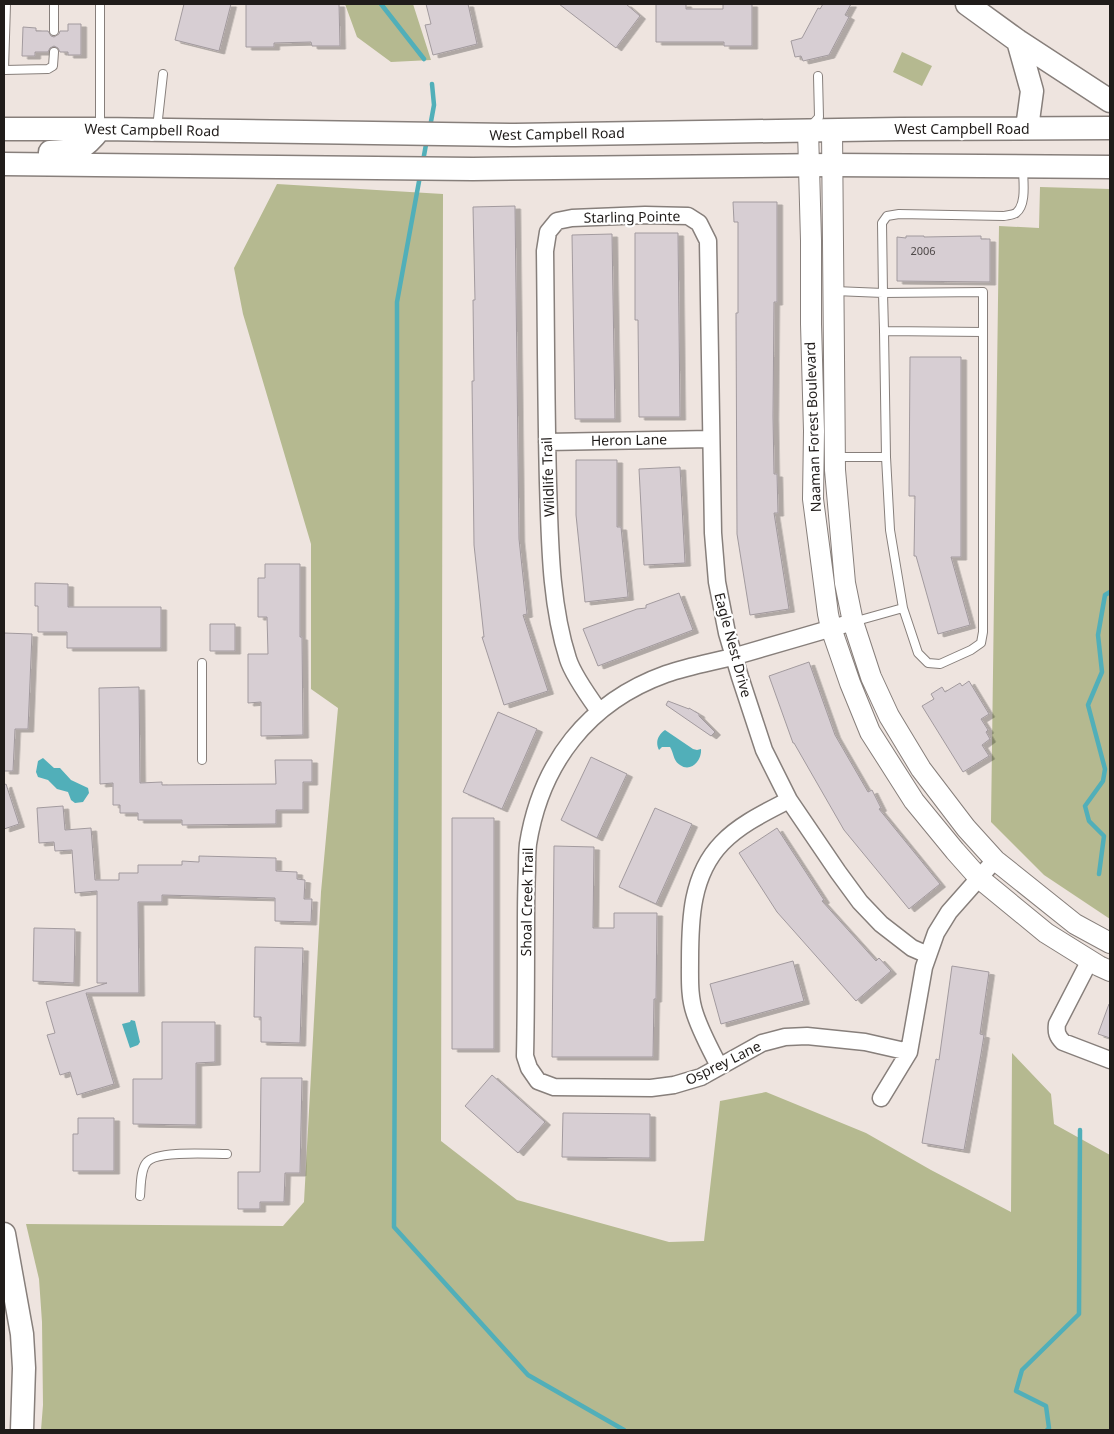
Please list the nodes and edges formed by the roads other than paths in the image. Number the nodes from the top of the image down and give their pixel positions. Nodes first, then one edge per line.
1 (6, 4) edge
2 (54, 4) edge
3 (100, 4) edge
4 (967, 4) edge
5 (54, 31) dead end
6 (1018, 40) junction
7 (54, 52) dead end
8 (4, 70) edge
9 (163, 74) dead end
10 (818, 76) dead end
11 (1110, 83) edge
12 (1110, 101) edge
13 (820, 126) junction
14 (1027, 128) junction
15 (1110, 128) edge
16 (4, 129) edge
17 (100, 129) junction
18 (156, 130) junction
19 (4, 154) edge
20 (4, 164) edge
21 (808, 166) junction
22 (832, 166) junction
23 (1024, 167) junction
24 (1110, 167) edge
25 (548, 232) joint
26 (708, 241) joint
27 (833, 291) junction
28 (883, 293) junction
29 (884, 331) junction
30 (983, 332) junction
31 (813, 404) junction
32 (711, 439) junction
33 (547, 442) junction
34 (886, 457) junction
35 (834, 458) junction
36 (903, 608) junction
37 (853, 622) junction
38 (831, 628) junction
39 (734, 656) junction
40 (202, 662) dead end
41 (600, 711) junction
42 (202, 760) dead end
43 (789, 800) junction
44 (995, 860) junction
45 (979, 878) junction
46 (1110, 943) edge
47 (928, 956) junction
48 (1090, 960) junction
49 (1110, 971) edge
50 (909, 1052) junction
51 (1110, 1060) edge
52 (719, 1066) junction
53 (538, 1081) joint
54 (880, 1098) dead end
55 (227, 1154) dead end
56 (140, 1196) dead end
57 (4, 1234) edge
58 (22, 1430) edge

1 - 8 lane
2 - 5 lane
3 - 17 lane
4 - 6 main road
6 - 11 main road
6 - 12 main road
6 - 14 main road
7 - 8 lane
9 - 18 lane
10 - 13 lane
13 - 14 main road, West Campbell Road
13 - 18 main road, West Campbell Road
13 - 21 street, Naaman Forest Boulevard
13 - 22 street, Naaman Forest Boulevard
14 - 15 main road, West Campbell Road
16 - 17 main road, West Campbell Road
17 - 18 main road, West Campbell Road
17 - 19 main road
20 - 21 main road
21 - 22 main road
21 - 31 street, Naaman Forest Boulevard
22 - 23 main road
22 - 27 street, Naaman Forest Boulevard
23 - 24 main road
23 - 28 lane
25 - 26 street, Starling Pointe
25 - 33 street, Wildlife Trail
26 - 32 street, Eagle Nest Drive
27 - 28 lane
27 - 35 street, Naaman Forest Boulevard
28 - 29 lane
28 - 30 lane
29 - 30 lane
29 - 34 lane
30 - 36 lane
31 - 35 street
31 - 38 street, Naaman Forest Boulevard
32 - 33 street, Heron Lane
32 - 39 street, Eagle Nest Drive
33 - 41 street, Wildlife Trail
34 - 35 lane
34 - 36 lane
35 - 37 street, Naaman Forest Boulevard
36 - 37 lane
37 - 38 street, Shoal Creek Trail
37 - 44 street, Naaman Forest Boulevard
38 - 39 street, Shoal Creek Trail
38 - 45 street, Naaman Forest Boulevard
39 - 41 street, Shoal Creek Trail
39 - 43 street, Eagle Nest Drive
40 - 42 lane
41 - 53 street, Shoal Creek Trail
43 - 47 street, Eagle Nest Drive
43 - 52 street
44 - 45 street
44 - 46 street, Naaman Forest Boulevard
45 - 47 street
45 - 48 street, Naaman Forest Boulevard
47 - 50 street
48 - 49 street, Naaman Forest Boulevard
48 - 51 street
50 - 52 street, Osprey Lane
50 - 54 street
52 - 53 street, Osprey Lane
55 - 56 lane
57 - 58 main road

